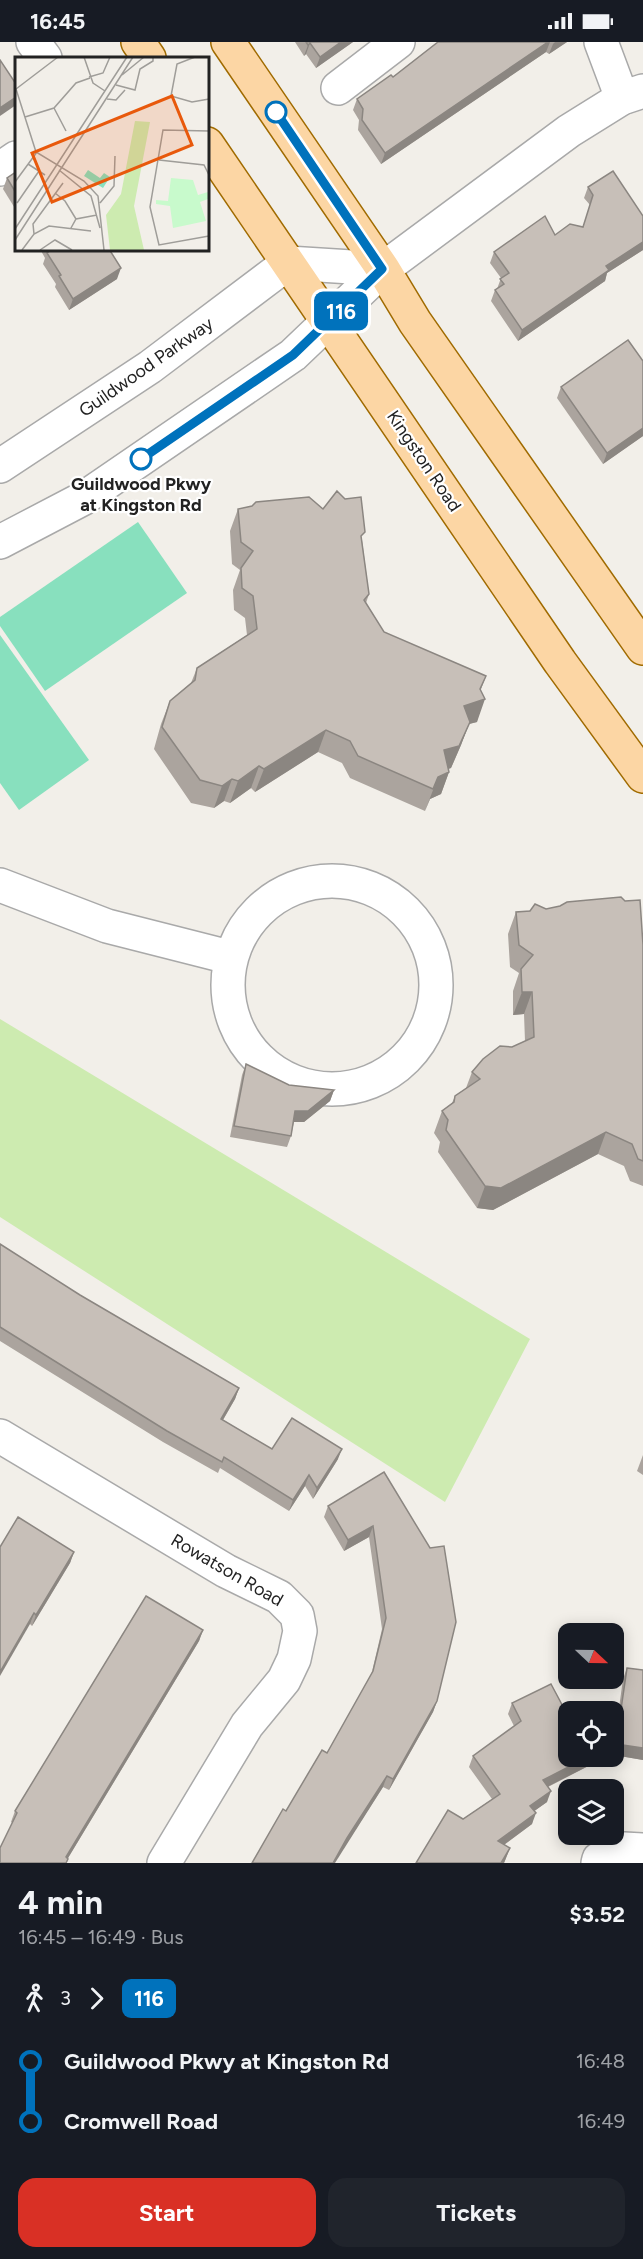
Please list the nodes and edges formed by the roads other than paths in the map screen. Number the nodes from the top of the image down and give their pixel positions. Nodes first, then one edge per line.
1 (33, 42) edge
2 (138, 42) edge
3 (228, 42) edge
4 (398, 42) edge
5 (601, 42) edge
6 (44, 57) edge
7 (148, 57) edge
8 (338, 88) dead end
9 (632, 95) edge
10 (208, 145) edge
11 (15, 159) edge
12 (0, 169) edge
13 (288, 263) junction
14 (382, 269) junction
15 (329, 322) junction
16 (0, 466) edge
17 (0, 542) edge
18 (643, 648) edge
19 (643, 776) edge
20 (0, 885) edge
21 (229, 957) junction
22 (0, 1436) edge
23 (643, 1850) edge
24 (164, 1863) edge
25 (598, 1863) edge

1 - 6 street
2 - 7 main road
3 - 14 main road
4 - 8 street
5 - 9 street
9 - 14 street
10 - 13 main road, Kingston Road
11 - 12 street
13 - 14 street
13 - 15 main road, Kingston Road
13 - 16 street, Guildwood Parkway
14 - 15 street
14 - 18 main road
15 - 17 street
15 - 19 main road, Kingston Road
20 - 21 street
21 - 21 street
22 - 24 street, Rowatson Road
23 - 25 street

